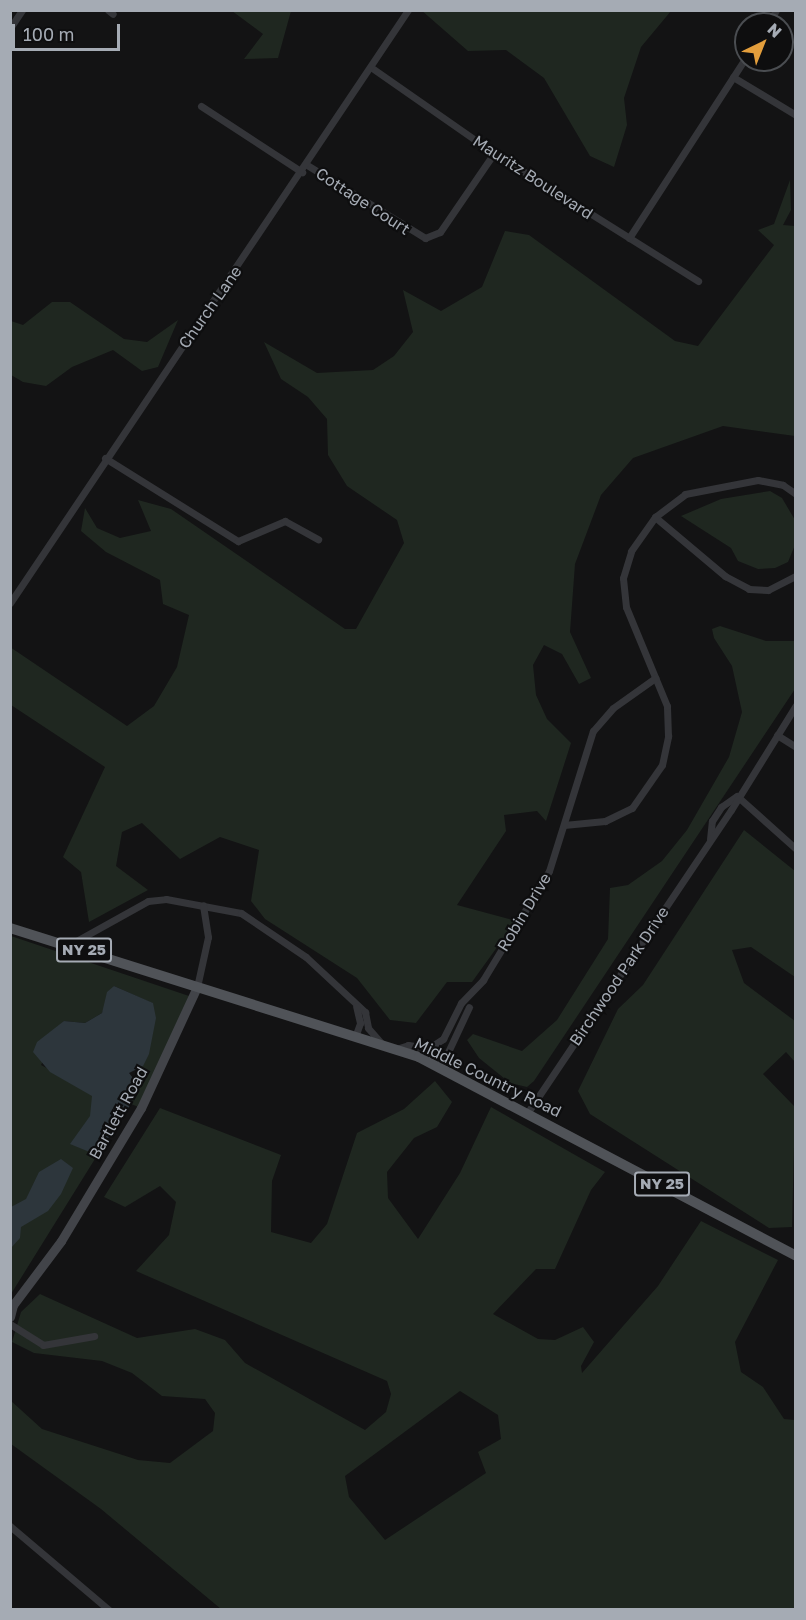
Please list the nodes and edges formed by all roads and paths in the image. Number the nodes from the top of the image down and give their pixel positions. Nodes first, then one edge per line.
1 (22, 10) edge
2 (408, 10) edge
3 (10, 28) edge
4 (372, 68) junction
5 (737, 72) edge
6 (734, 77) junction
7 (201, 106) dead end
8 (795, 116) edge
9 (494, 153) junction
10 (307, 165) junction
11 (302, 172) junction
12 (630, 238) junction
13 (698, 281) dead end
14 (105, 458) junction
15 (795, 494) edge
16 (656, 517) junction
17 (318, 539) dead end
18 (795, 576) edge
19 (10, 603) edge
20 (654, 678) junction
21 (795, 705) edge
22 (777, 735) junction
23 (795, 747) edge
24 (737, 796) junction
25 (564, 825) junction
26 (710, 839) junction
27 (795, 849) edge
28 (203, 905) junction
29 (10, 928) edge
30 (69, 945) junction
31 (197, 987) junction
32 (472, 994) junction
33 (357, 1006) junction
34 (356, 1037) junction
35 (383, 1045) junction
36 (396, 1049) junction
37 (441, 1067) junction
38 (528, 1112) junction
39 (795, 1256) edge
40 (10, 1317) edge
41 (10, 1324) edge
42 (94, 1336) dead end
43 (10, 1526) edge
44 (109, 1610) edge

1 - 3 street
2 - 4 street, Church Lane
4 - 9 street, Mauritz Boulevard
4 - 10 street, Church Lane
5 - 6 street
6 - 8 street
6 - 12 street
7 - 11 street
9 - 10 street, Cottage Court
9 - 12 street, Mauritz Boulevard
10 - 11 street, Church Lane
11 - 14 street, Church Lane
12 - 13 street, Mauritz Boulevard
14 - 17 street
14 - 19 street, Church Lane
15 - 16 street
16 - 18 street
16 - 20 street
20 - 25 street, Robin Drive
20 - 25 street
21 - 22 street, Birchwood Park Drive
22 - 23 street
22 - 24 street, Birchwood Park Drive
24 - 26 street, Birchwood Park Drive
24 - 26 street, Birchwood Park Drive
24 - 27 street
25 - 32 street, Robin Drive
26 - 38 street, Birchwood Park Drive
28 - 30 street
28 - 31 street, Bartlett Road
28 - 33 street
29 - 30 main road, Middle Country Road / NY 25
30 - 31 main road, Middle Country Road / NY 25
31 - 34 main road, Middle Country Road / NY 25
31 - 40 street, Bartlett Road
32 - 36 street, Robin Drive
32 - 37 street, Robin Drive
33 - 34 street
33 - 35 street
34 - 35 main road, Middle Country Road / NY 25
35 - 36 main road, Middle Country Road / NY 25
36 - 37 main road, Middle Country Road / NY 25
37 - 38 main road, Middle Country Road / NY 25
38 - 39 main road, Middle Country Road / NY 25
41 - 42 street
43 - 44 street

